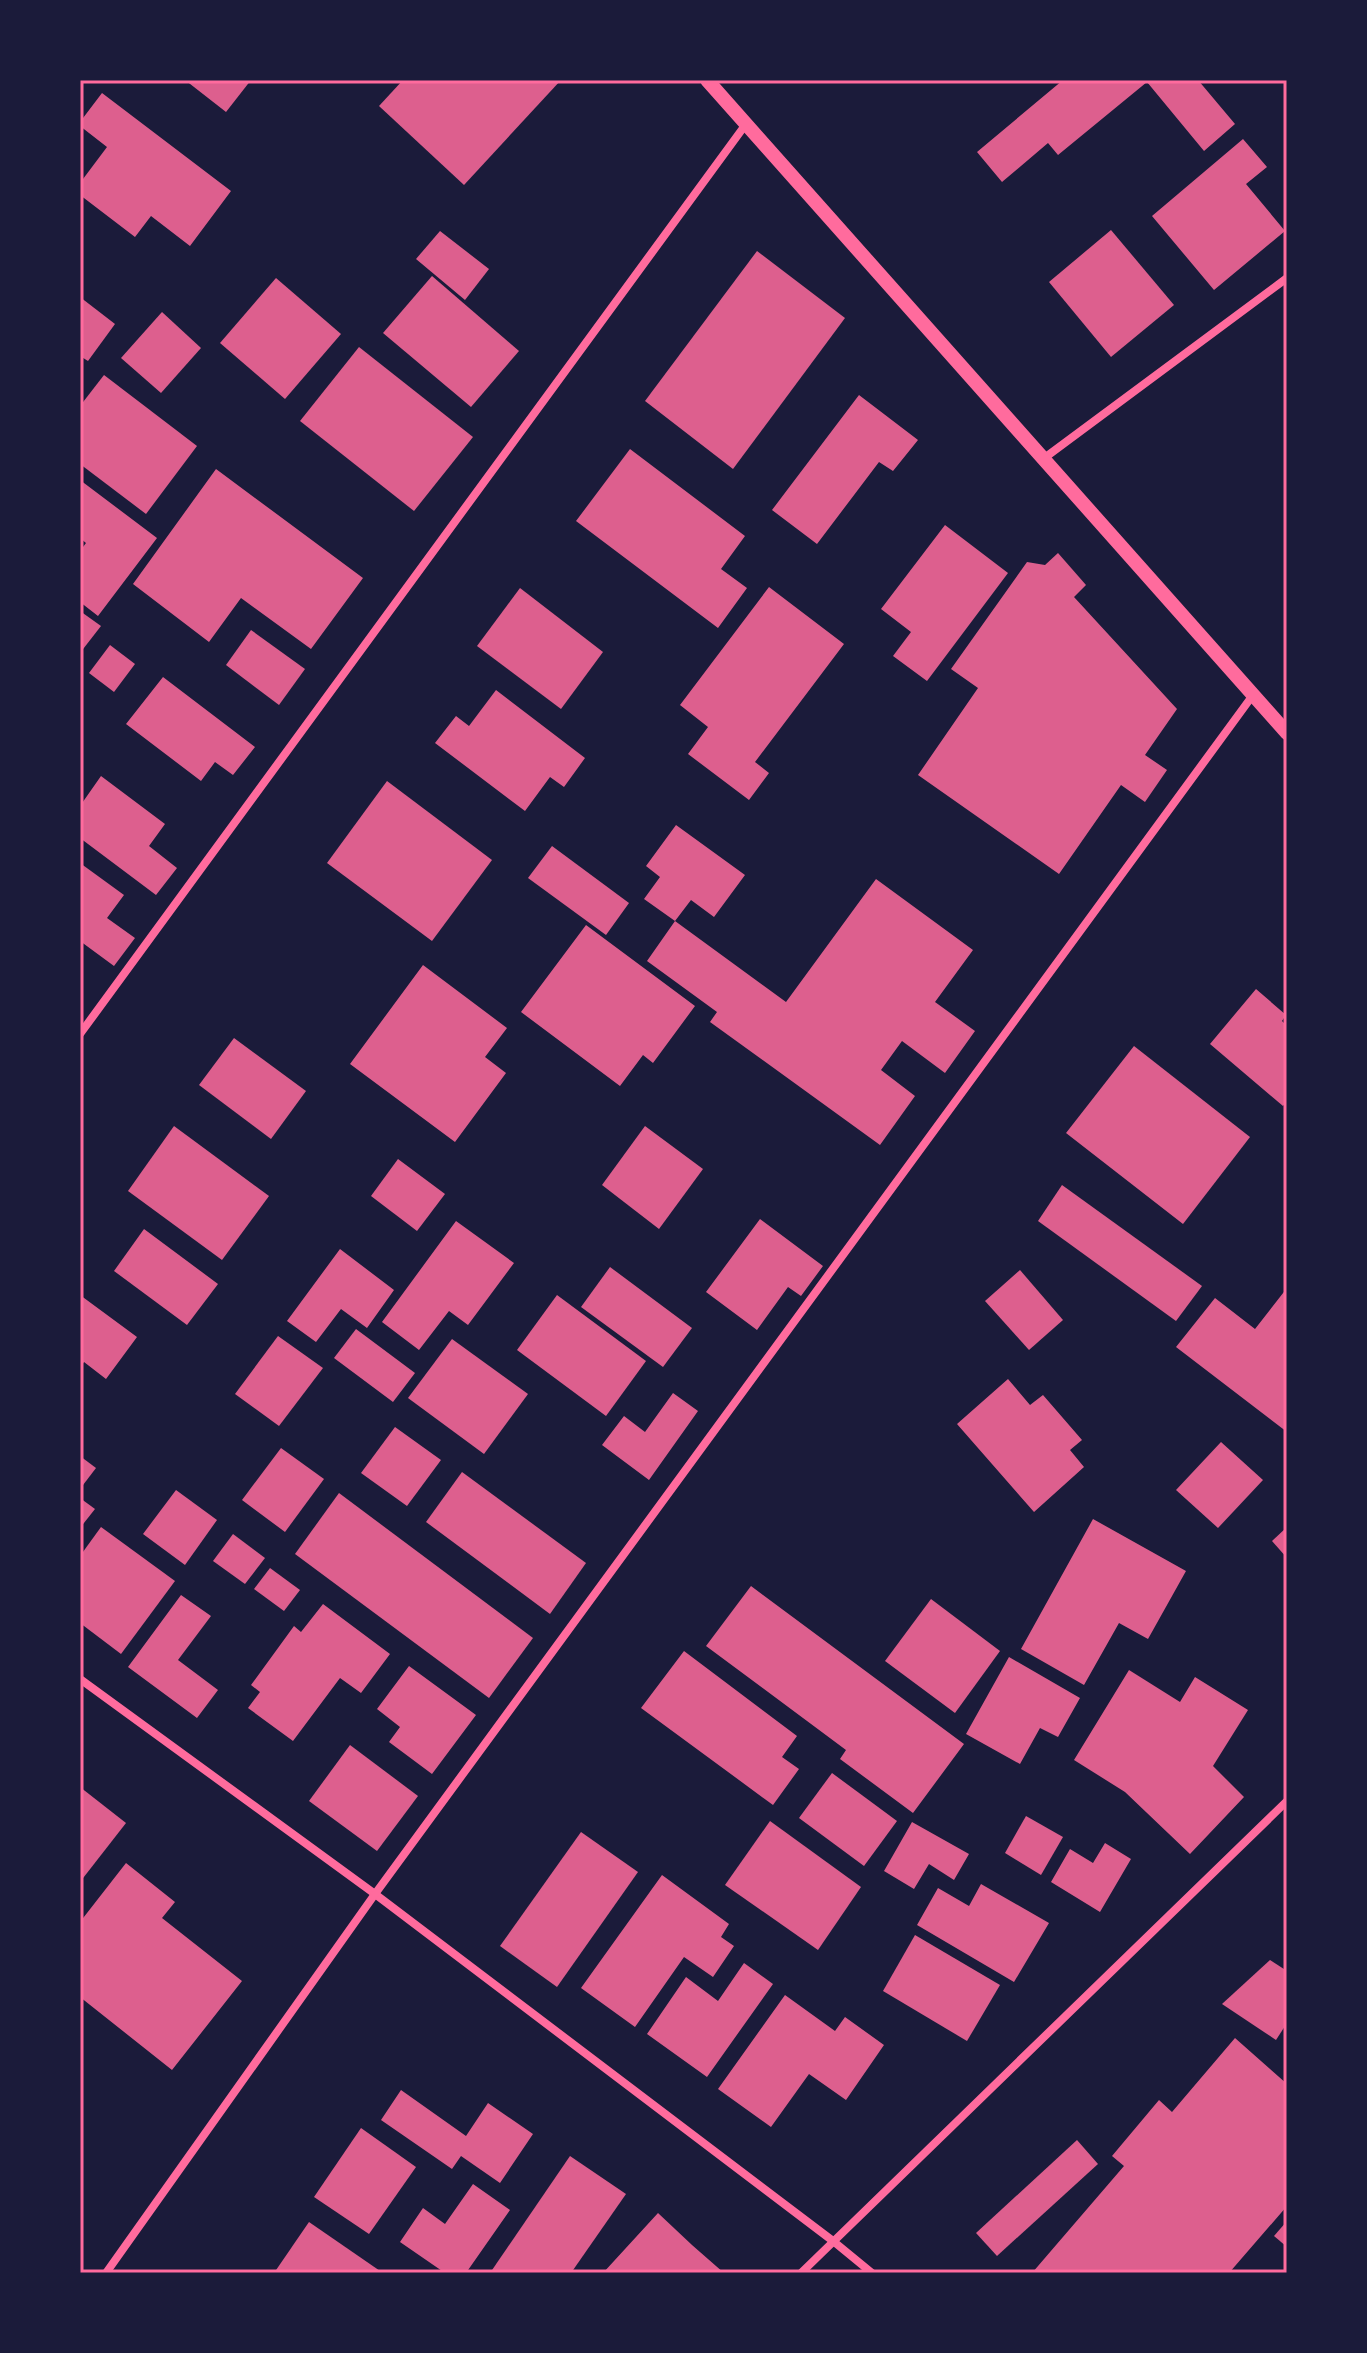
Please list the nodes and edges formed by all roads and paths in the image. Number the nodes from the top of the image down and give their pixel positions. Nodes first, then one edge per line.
1 (707, 80) edge
2 (746, 124) junction
3 (1287, 278) edge
4 (1042, 459) junction
5 (1253, 695) junction
6 (1287, 733) edge
7 (80, 1034) edge
8 (80, 1679) edge
9 (1287, 1801) edge
10 (375, 1894) junction
11 (833, 2241) junction
12 (106, 2273) edge
13 (801, 2273) edge
14 (872, 2273) edge

1 - 2 street
2 - 4 street
2 - 7 street
3 - 4 street
4 - 5 street
5 - 6 street
5 - 10 street
8 - 10 street
9 - 11 street
10 - 11 street
10 - 12 street
11 - 13 street
11 - 14 street

